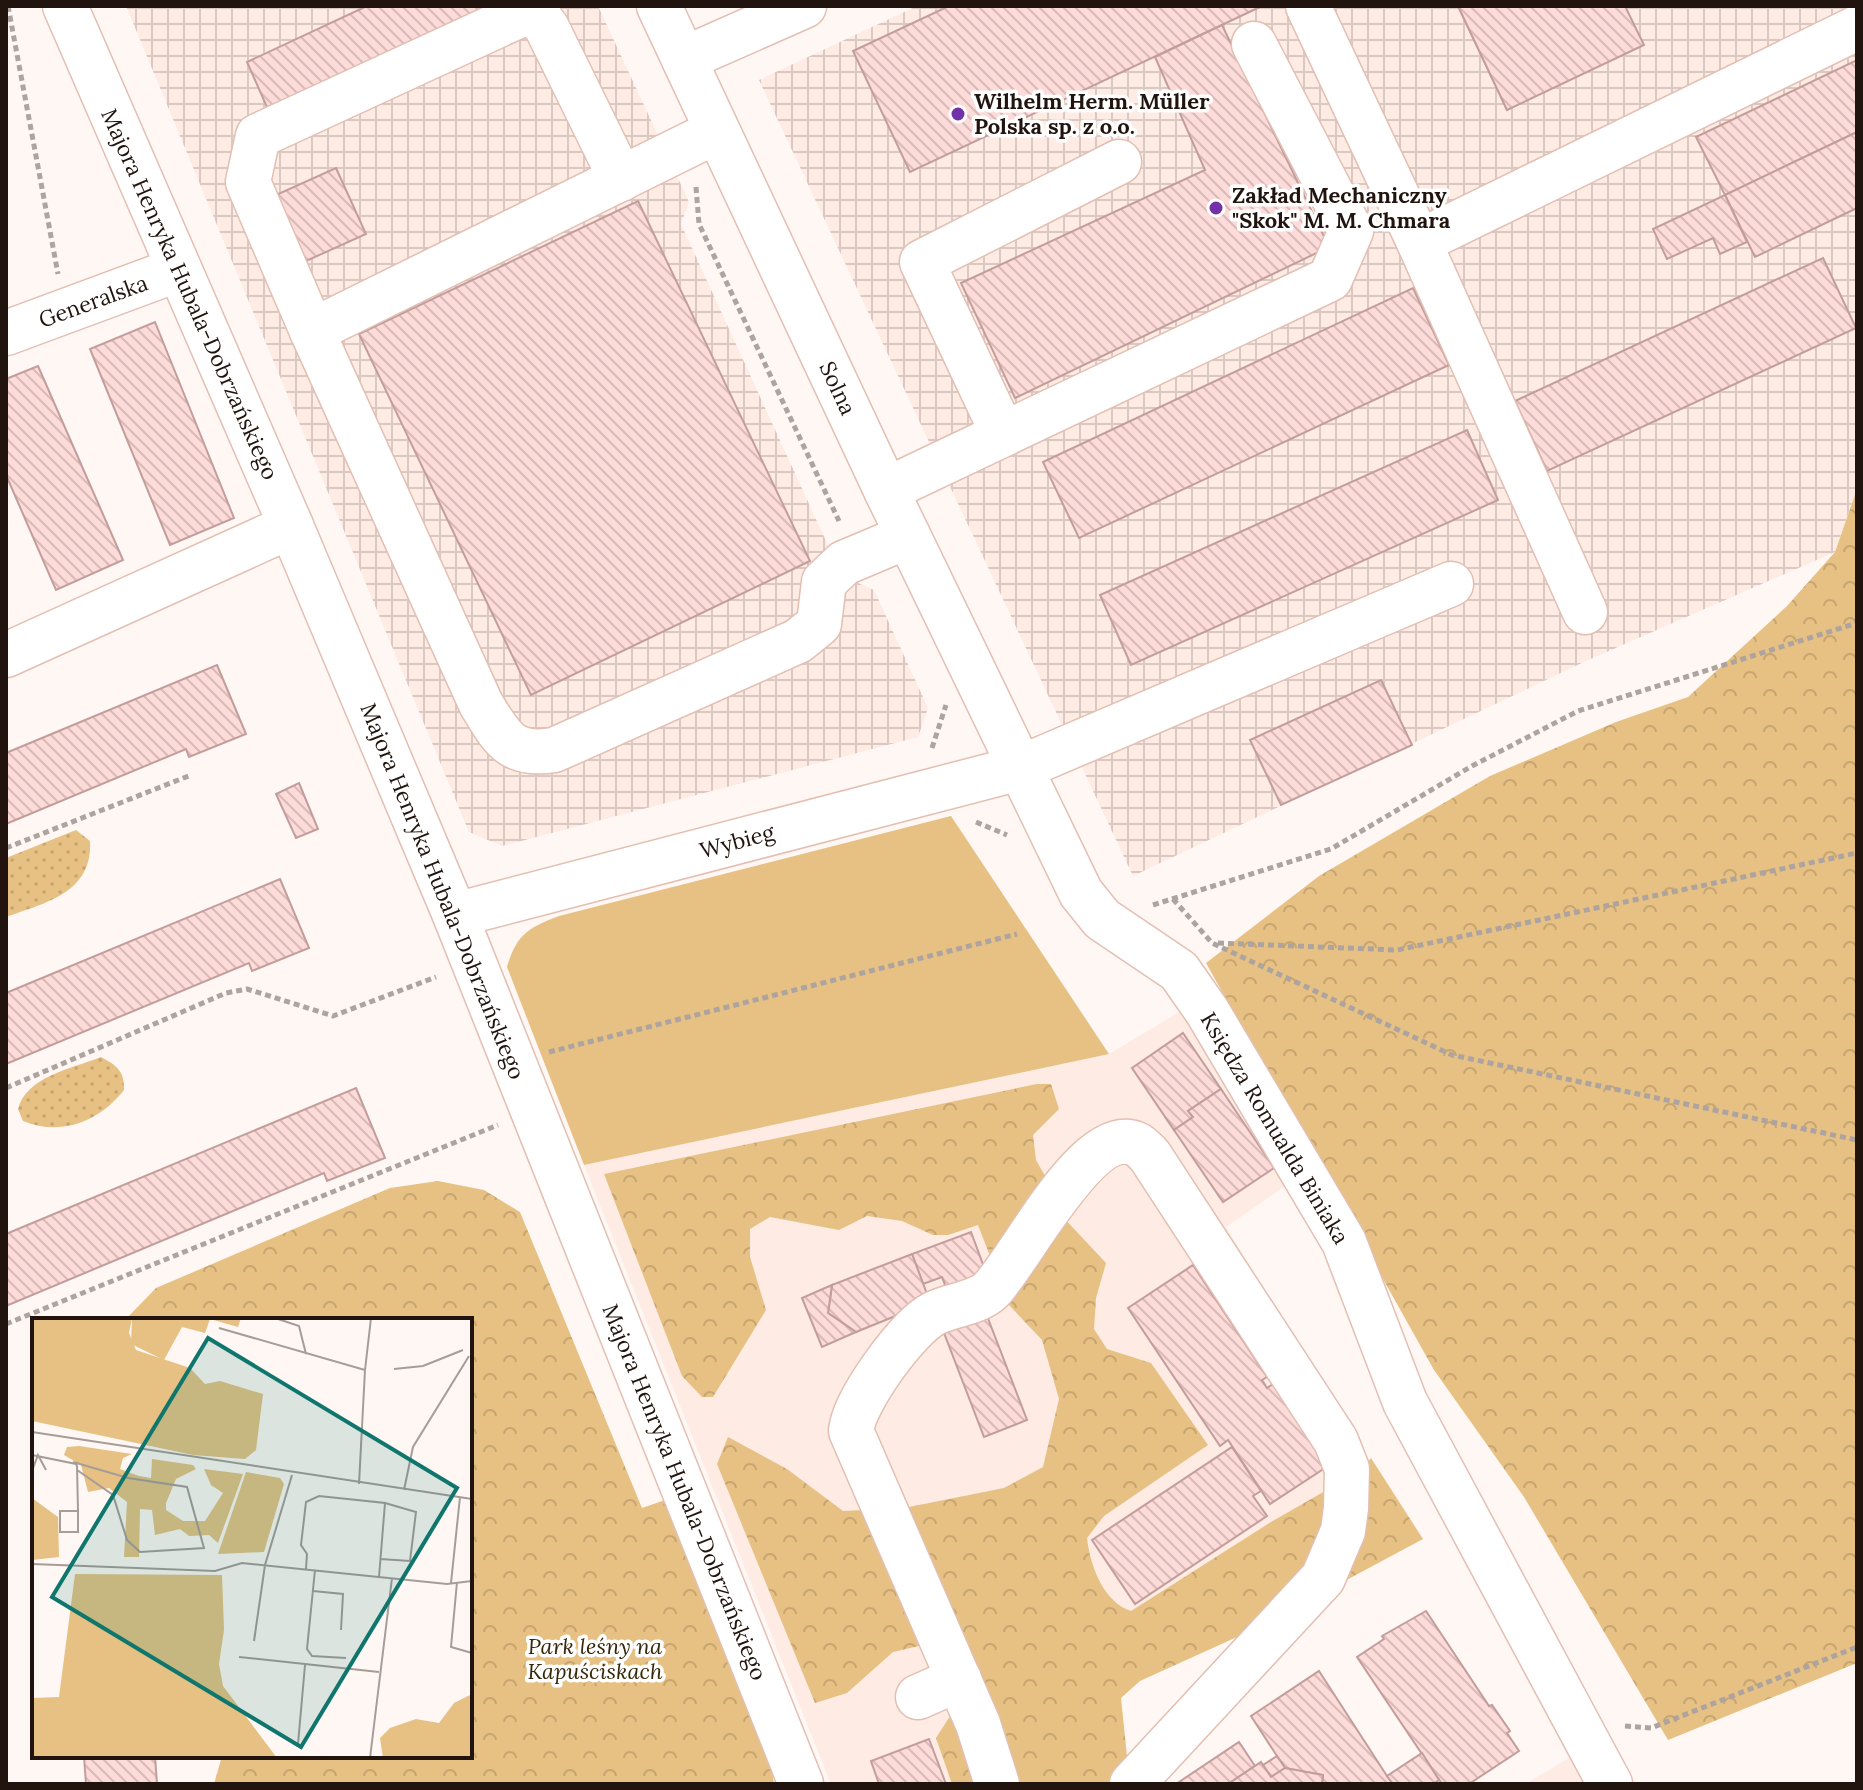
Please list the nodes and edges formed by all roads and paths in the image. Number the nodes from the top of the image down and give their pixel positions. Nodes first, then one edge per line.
1 (8, 6) edge
2 (65, 6) edge
3 (659, 6) edge
4 (804, 6) edge
5 (1308, 6) edge
6 (1857, 28) edge
7 (1254, 44) dead end
8 (684, 59) junction
9 (703, 138) junction
10 (1119, 162) dead end
11 (621, 179) junction
12 (1419, 242) junction
13 (179, 269) junction
14 (66, 311) junction
15 (312, 331) junction
16 (6, 333) edge
17 (1003, 434) junction
18 (886, 490) junction
19 (291, 526) junction
20 (908, 536) junction
21 (863, 555) junction
22 (1451, 584) dead end
23 (1585, 612) dead end
24 (1856, 621) edge
25 (6, 655) edge
26 (947, 700) dead end
27 (934, 748) dead end
28 (1020, 768) junction
29 (191, 775) dead end
30 (6, 848) edge
31 (1857, 853) edge
32 (1173, 899) junction
33 (455, 915) junction
34 (1102, 919) junction
35 (1017, 934) dead end
36 (1212, 943) junction
37 (1153, 952) junction
38 (474, 962) junction
39 (514, 1062) junction
40 (6, 1088) edge
41 (534, 1111) junction
42 (1857, 1140) edge
43 (6, 1324) edge
44 (1857, 1647) edge
45 (959, 1679) junction
46 (918, 1697) dead end
47 (1568, 1707) junction
48 (801, 1784) edge
49 (997, 1784) edge
50 (1132, 1784) edge
51 (1610, 1784) edge

1 - 14 path
2 - 13 street, Majora Henryka Hubala-Dobrzańskiego
3 - 8 street, Solna
4 - 8 street
5 - 12 street
6 - 12 street
7 - 17 street
8 - 9 street, Solna
9 - 11 street
9 - 18 street, Solna
9 - 21 path
10 - 17 street
11 - 15 street
11 - 15 street
12 - 23 street
13 - 14 street, Generalska
13 - 19 street, Majora Henryka Hubala-Dobrzańskiego
14 - 16 street, Generalska
15 - 21 street
17 - 18 street
18 - 20 street, Solna
19 - 25 street
19 - 33 street, Majora Henryka Hubala-Dobrzańskiego
20 - 21 street
20 - 28 street, Solna
22 - 28 street, Wybieg
24 - 32 path
26 - 27 path
28 - 33 street, Wybieg
28 - 34 street, Księdza Romualda Biniaka
29 - 30 path
31 - 36 path
32 - 34 path
32 - 36 path
33 - 38 street, Majora Henryka Hubala-Dobrzańskiego
34 - 37 street, Księdza Romualda Biniaka
35 - 39 path
36 - 37 path
36 - 42 path
37 - 47 street, Księdza Romualda Biniaka
38 - 39 street, Majora Henryka Hubala-Dobrzańskiego
38 - 40 path
39 - 41 street, Majora Henryka Hubala-Dobrzańskiego
41 - 43 path
41 - 48 street, Majora Henryka Hubala-Dobrzańskiego
44 - 47 path
45 - 46 street
45 - 49 street
45 - 50 street
47 - 51 street, Księdza Romualda Biniaka

